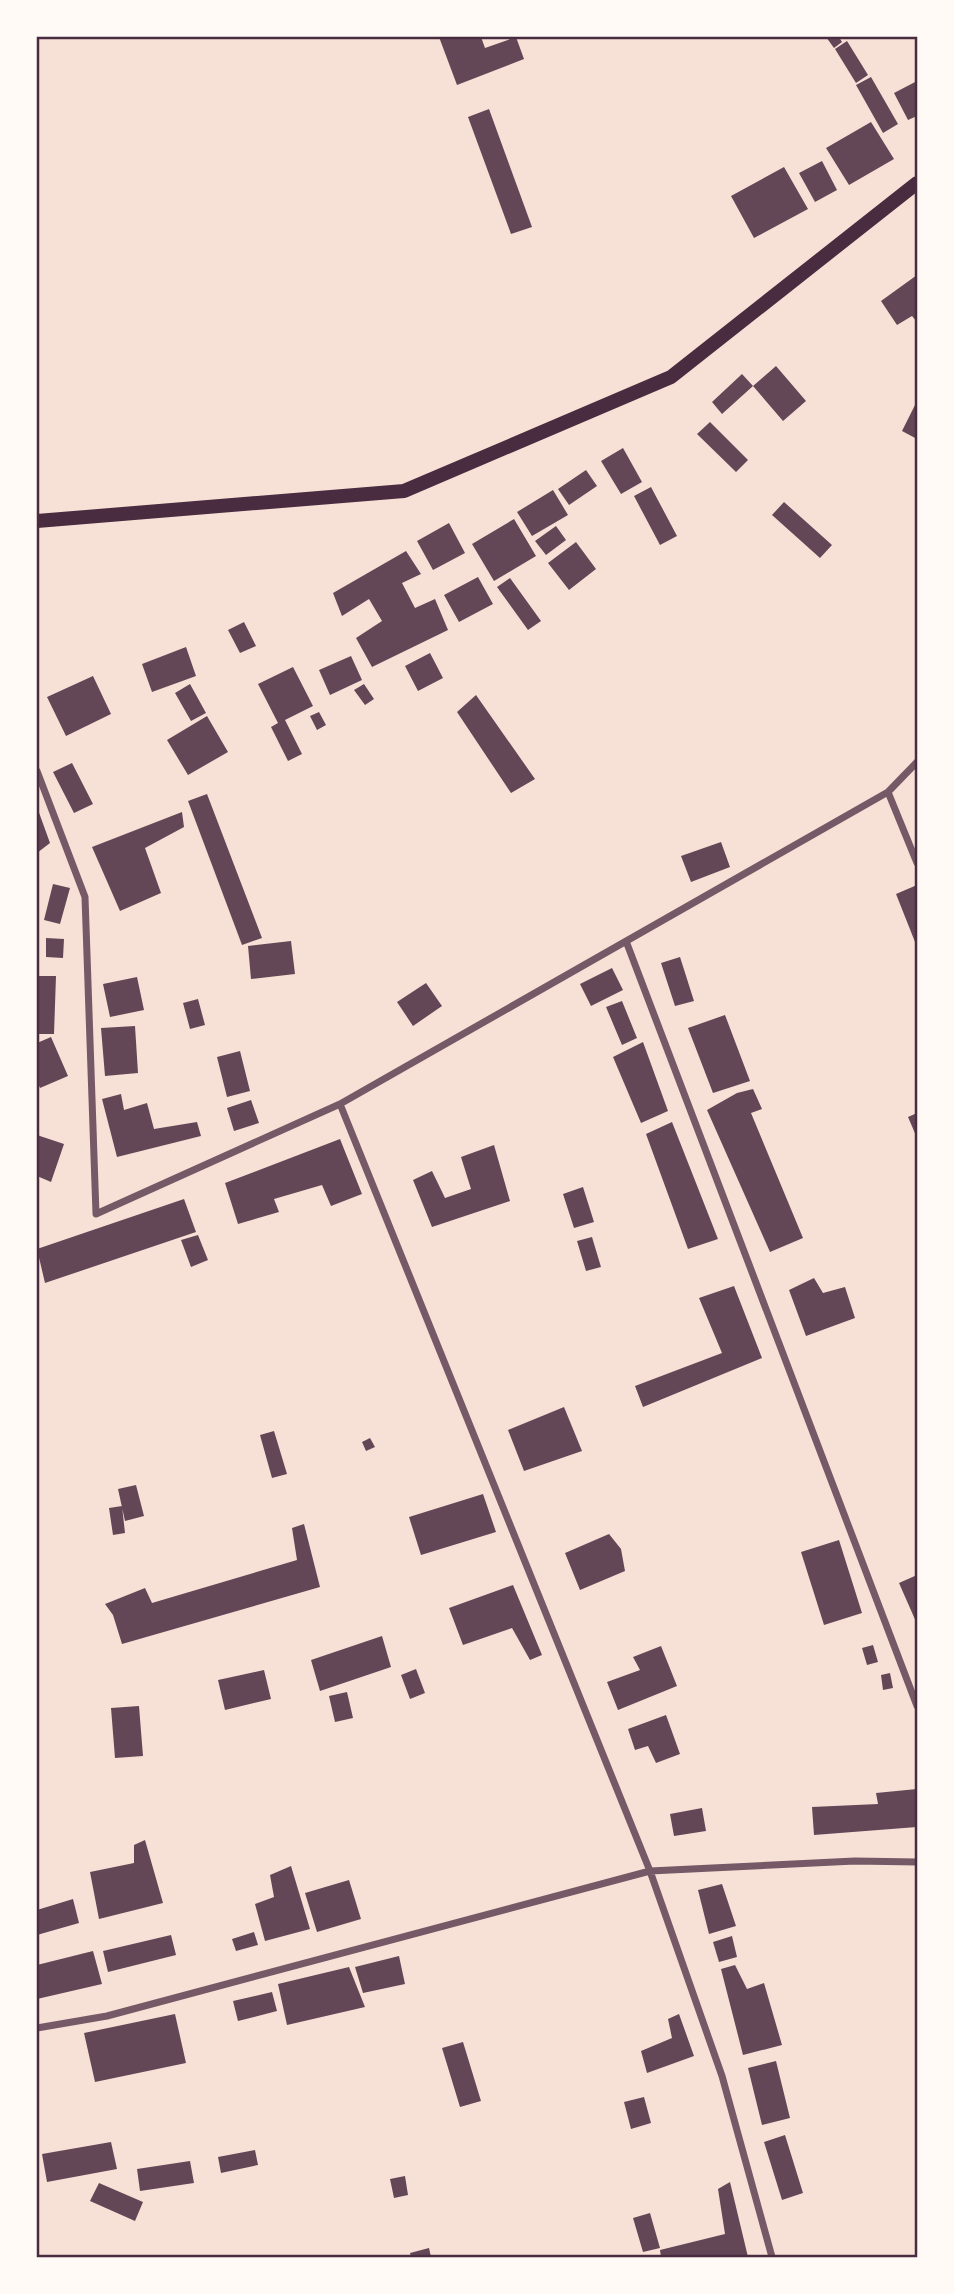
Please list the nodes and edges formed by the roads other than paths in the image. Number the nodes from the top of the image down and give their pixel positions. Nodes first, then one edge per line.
1 (917, 183) edge
2 (37, 521) edge
3 (917, 762) edge
4 (37, 771) edge
5 (888, 792) junction
6 (917, 863) edge
7 (626, 941) junction
8 (340, 1104) junction
9 (917, 1706) edge
10 (917, 1862) edge
11 (650, 1871) junction
12 (37, 2028) edge
13 (772, 2257) edge

1 - 2 main road
3 - 5 street
4 - 8 street
5 - 6 street
5 - 7 street
7 - 8 street
7 - 9 street
8 - 11 street
10 - 11 street
11 - 12 street
11 - 13 street

